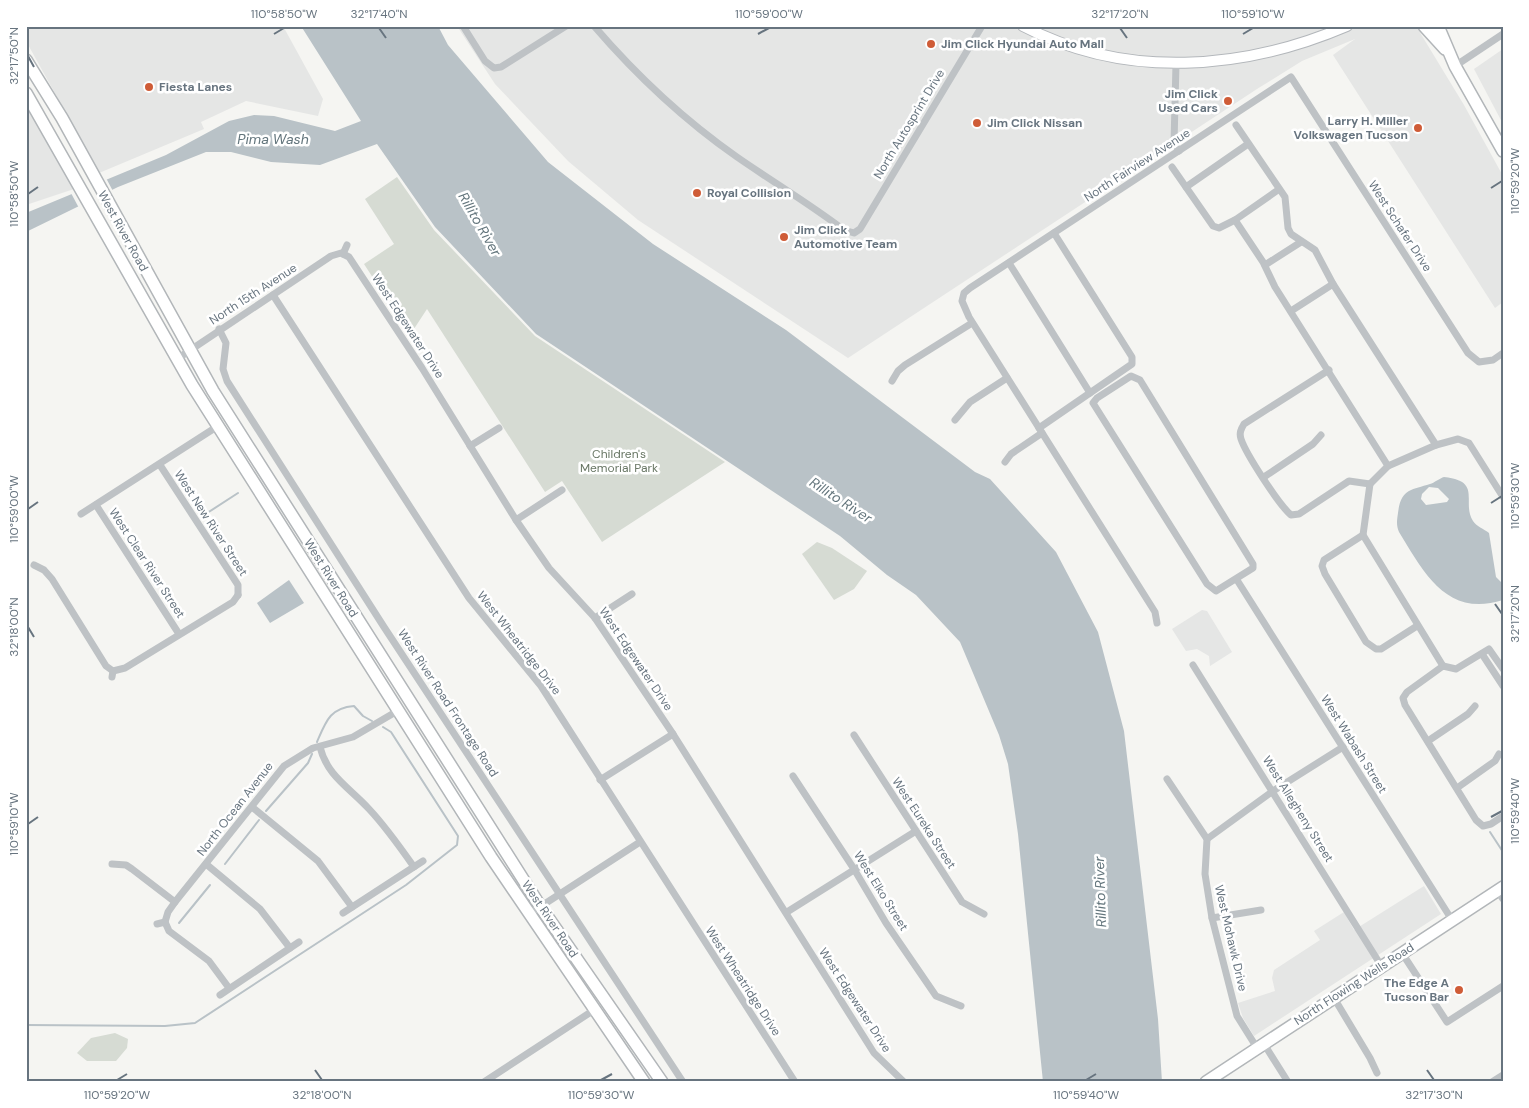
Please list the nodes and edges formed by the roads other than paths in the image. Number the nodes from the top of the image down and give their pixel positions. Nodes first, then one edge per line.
1 (463, 26) edge
2 (566, 26) edge
3 (594, 26) edge
4 (982, 26) edge
5 (1023, 26) edge
6 (1347, 26) edge
7 (1424, 26) edge
8 (1438, 26) edge
9 (1503, 34) edge
10 (1450, 54) junction
11 (26, 60) edge
12 (1176, 64) junction
13 (1455, 66) junction
14 (1291, 77) joint
15 (26, 93) edge
16 (1236, 125) dead end
17 (1248, 144) junction
18 (1179, 151) junction
19 (1503, 151) edge
20 (1172, 167) dead end
21 (1186, 187) junction
22 (1278, 190) junction
23 (1235, 220) junction
24 (1054, 233) junction
25 (1301, 242) junction
26 (347, 245) dead end
27 (343, 254) junction
28 (1009, 263) junction
29 (1265, 265) junction
30 (1333, 284) junction
31 (273, 295) junction
32 (1291, 311) junction
33 (972, 323) junction
34 (219, 329) junction
35 (188, 350) junction
36 (1503, 353) edge
37 (177, 359) junction
38 (1479, 362) junction
39 (1329, 370) junction
40 (1476, 371) dead end
41 (1007, 378) junction
42 (892, 381) dead end
43 (1090, 393) junction
44 (955, 420) dead end
45 (218, 426) junction
46 (499, 428) dead end
47 (1041, 431) junction
48 (1321, 435) dead end
49 (1436, 445) junction
50 (470, 446) junction
51 (1005, 462) dead end
52 (160, 465) junction
53 (1388, 466) junction
54 (1264, 477) junction
55 (1370, 484) junction
56 (562, 490) dead end
57 (1503, 497) edge
58 (96, 505) junction
59 (81, 514) dead end
60 (516, 520) junction
61 (1362, 535) junction
62 (34, 565) dead end
63 (1237, 580) junction
64 (632, 594) dead end
65 (595, 618) junction
66 (1156, 623) dead end
67 (1417, 626) junction
68 (179, 634) junction
69 (1482, 654) junction
70 (1193, 665) dead end
71 (1443, 666) junction
72 (1503, 669) edge
73 (1501, 681) edge
74 (1475, 706) dead end
75 (399, 710) junction
76 (673, 734) junction
77 (854, 735) dead end
78 (1428, 741) junction
79 (320, 747) junction
80 (1343, 747) junction
81 (1499, 754) dead end
82 (793, 776) dead end
83 (1167, 779) dead end
84 (600, 780) junction
85 (1457, 788) junction
86 (1273, 790) junction
87 (252, 807) junction
88 (1503, 816) edge
89 (916, 831) junction
90 (1207, 838) junction
91 (640, 842) junction
92 (422, 861) dead end
93 (112, 864) dead end
94 (206, 864) junction
95 (414, 867) junction
96 (854, 869) junction
97 (1501, 892) edge
98 (559, 894) junction
99 (175, 902) junction
100 (540, 906) junction
101 (352, 908) junction
102 (1261, 910) dead end
103 (786, 912) junction
104 (343, 913) dead end
105 (529, 914) junction
106 (984, 914) dead end
107 (1212, 918) junction
108 (1452, 920) junction
109 (165, 922) junction
110 (157, 924) dead end
111 (299, 942) dead end
112 (290, 948) junction
113 (1402, 953) junction
114 (1382, 967) junction
115 (1503, 986) edge
116 (229, 988) junction
117 (220, 995) dead end
118 (1334, 998) junction
119 (961, 1006) dead end
120 (594, 1010) junction
121 (1261, 1046) junction
122 (1377, 1072) dead end
123 (1503, 1075) edge
124 (484, 1082) edge
125 (644, 1082) edge
126 (662, 1082) edge
127 (683, 1082) edge
128 (795, 1082) edge
129 (904, 1082) edge
130 (1206, 1082) edge
131 (1288, 1082) edge
132 (1492, 1082) edge

1 - 2 street
3 - 4 street, North Autosprint Drive
5 - 12 street
6 - 12 street
7 - 10 main road
8 - 10 main road
9 - 13 street
10 - 13 main road
11 - 35 main road, West River Road
12 - 18 street
13 - 19 main road
14 - 18 street, North Fairview Avenue
14 - 38 street, West Schafer Drive
15 - 37 main road, West River Road
16 - 17 street
17 - 21 street
17 - 22 street
18 - 24 street, North Fairview Avenue
20 - 21 street
21 - 23 street
22 - 23 street
22 - 25 street
23 - 29 street
24 - 28 street, North Fairview Avenue
24 - 43 street
25 - 29 street
25 - 30 street
26 - 27 street
27 - 31 street, North 15th Avenue
27 - 50 street, West Edgewater Drive
28 - 33 street, North Fairview Avenue
28 - 43 street
29 - 32 street
30 - 32 street
30 - 49 street
31 - 34 street, North 15th Avenue
31 - 84 street, West Wheatridge Drive
32 - 39 street
33 - 41 street
33 - 42 street
34 - 35 street, North 15th Avenue
34 - 98 street, West River Road Frontage Road
35 - 37 street, North 15th Avenue
35 - 100 main road, West River Road
36 - 38 street
37 - 45 main road, West River Road
38 - 40 street
39 - 53 street
39 - 54 street
41 - 44 street
41 - 47 street
43 - 47 street
45 - 52 street, West New River Street
45 - 75 main road, West River Road
46 - 50 street
47 - 51 street
47 - 66 street
48 - 54 street
49 - 53 street
49 - 57 street
50 - 60 street, West Edgewater Drive
52 - 58 street, West New River Street
52 - 68 street, West New River Street
53 - 55 street
54 - 55 street
55 - 61 street
56 - 60 street
58 - 59 street, West New River Street
58 - 68 street, West Clear River Street
60 - 65 street, West Edgewater Drive
61 - 67 street
61 - 67 street
62 - 68 street
63 - 63 street
63 - 80 street, West Wabash Street
64 - 65 street
65 - 76 street, West Edgewater Drive
67 - 71 street
69 - 71 street
69 - 72 street
69 - 73 street
70 - 86 street, West Allegheny Street
71 - 78 street
74 - 78 street
75 - 79 street, North Ocean Avenue
75 - 105 main road, West River Road
76 - 84 street
76 - 103 street, West Edgewater Drive
77 - 89 street, West Eureka Street
78 - 85 street
79 - 87 street, North Ocean Avenue
79 - 95 street
80 - 86 street
80 - 108 street, West Wabash Street
81 - 85 street
82 - 96 street, West Elko Street
83 - 90 street
84 - 91 street, West Wheatridge Drive
85 - 88 street
86 - 90 street
86 - 114 street, West Allegheny Street
87 - 94 street, North Ocean Avenue
87 - 101 street
89 - 96 street
89 - 106 street, West Eureka Street
90 - 107 street, West Mohawk Drive
91 - 98 street
91 - 128 street, West Wheatridge Drive
92 - 95 street
93 - 99 street
94 - 99 street, North Ocean Avenue
94 - 112 street
95 - 101 street
96 - 103 street
96 - 119 street, West Elko Street
97 - 108 main road, North Flowing Wells Road
98 - 100 street
98 - 127 street, West River Road Frontage Road
99 - 109 street, North Ocean Avenue
100 - 105 street
100 - 126 main road, West River Road
101 - 104 street
102 - 107 street
103 - 129 street, West Edgewater Drive
105 - 120 main road, West River Road
107 - 121 street, West Mohawk Drive
108 - 113 main road, North Flowing Wells Road
109 - 110 street
109 - 116 street
111 - 112 street
112 - 116 street
113 - 114 main road, North Flowing Wells Road
113 - 115 street
114 - 118 main road, North Flowing Wells Road
116 - 117 street
118 - 121 main road, North Flowing Wells Road
118 - 122 street
120 - 124 street
120 - 125 main road, West River Road
121 - 130 main road, North Flowing Wells Road
121 - 131 street, West Mohawk Drive
123 - 132 street

